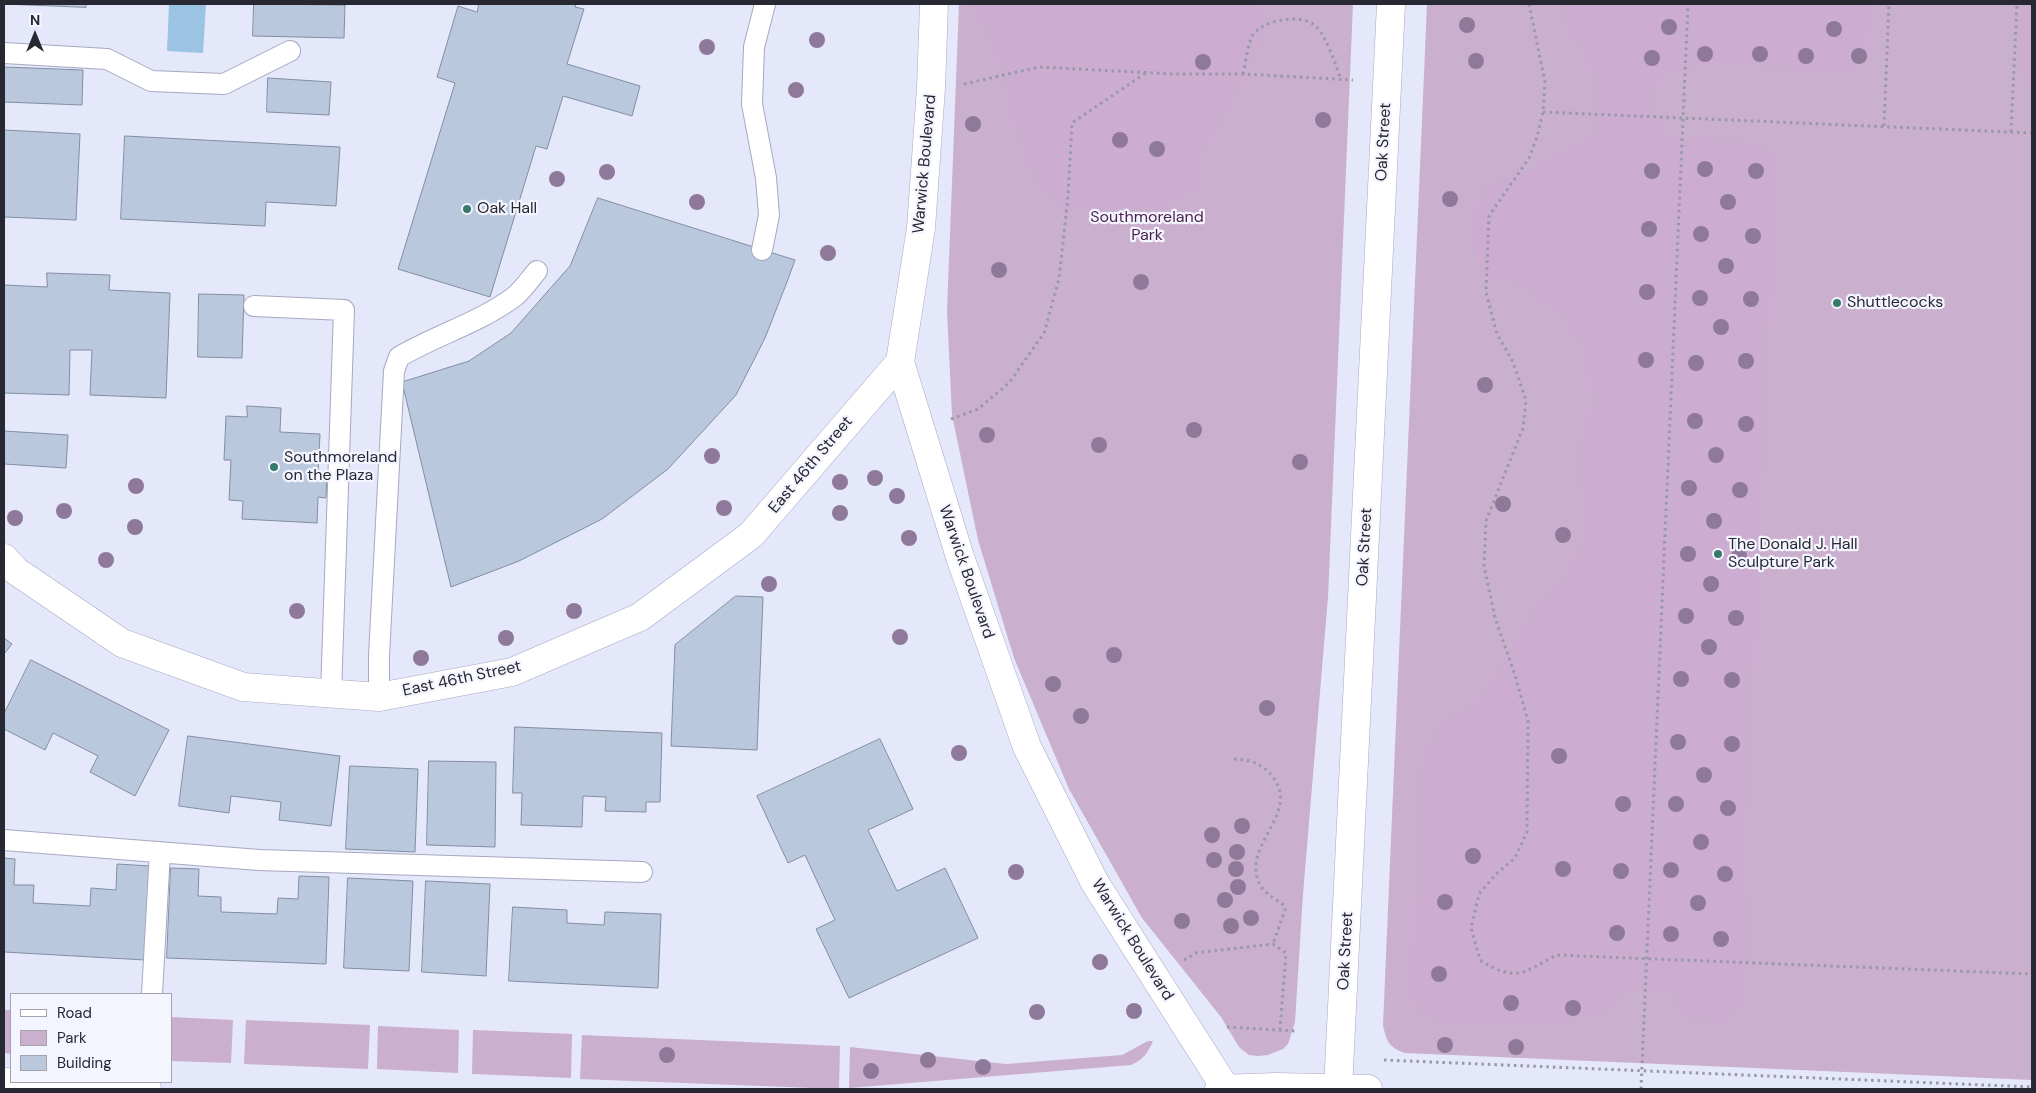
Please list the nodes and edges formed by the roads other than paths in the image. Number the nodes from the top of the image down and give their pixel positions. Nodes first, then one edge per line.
1 (764, 4) edge
2 (934, 4) edge
3 (1390, 4) edge
4 (290, 51) dead end
5 (4, 53) edge
6 (762, 250) dead end
7 (537, 271) dead end
8 (254, 306) dead end
9 (900, 362) junction
10 (4, 558) edge
11 (331, 694) junction
12 (379, 697) junction
13 (4, 840) edge
14 (160, 852) junction
15 (642, 872) dead end
16 (152, 993) edge
17 (24, 1083) edge
18 (145, 1089) edge
19 (1223, 1089) edge
20 (1338, 1089) edge
21 (1368, 1089) edge

1 - 6 lane
2 - 9 street, Warwick Boulevard
3 - 20 street, Oak Street
4 - 5 lane
7 - 12 lane
8 - 11 lane
9 - 12 street, East 46th Street
9 - 19 street, Warwick Boulevard
10 - 11 street, East 46th Street
11 - 12 street, East 46th Street
13 - 14 lane
14 - 15 lane
14 - 16 lane
17 - 18 street
19 - 20 street
20 - 21 street

